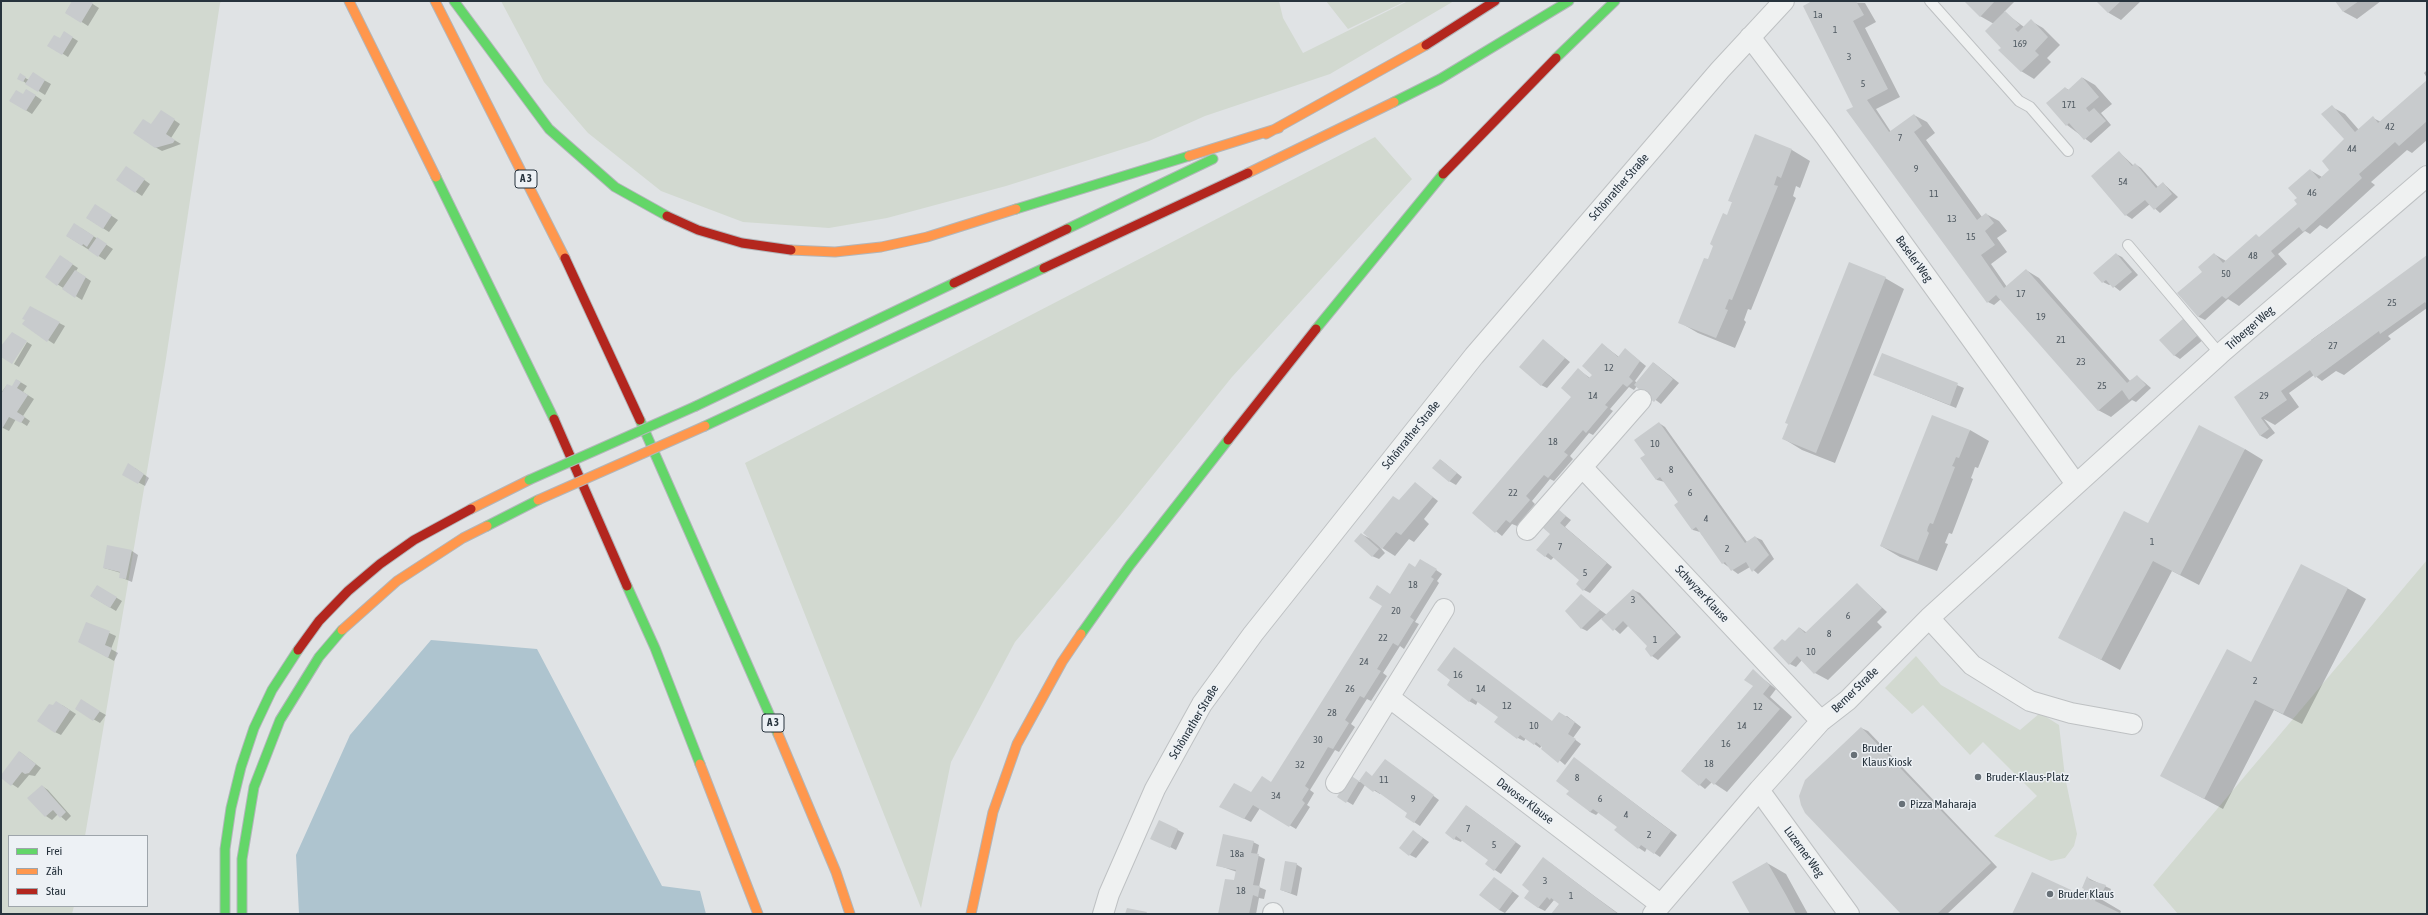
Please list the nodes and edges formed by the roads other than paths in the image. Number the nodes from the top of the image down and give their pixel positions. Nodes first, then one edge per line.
1 (348, 1) edge
2 (435, 1) edge
3 (454, 1) edge
4 (1494, 1) edge
5 (1569, 1) edge
6 (1615, 1) edge
7 (1784, 1) edge
8 (1930, 1) edge
9 (1750, 37) junction
10 (1278, 128) junction
11 (2068, 151) dead end
12 (2427, 176) edge
13 (2128, 245) dead end
14 (2220, 354) junction
15 (1641, 400) dead end
16 (1582, 467) junction
17 (2076, 484) junction
18 (1527, 530) dead end
19 (1444, 609) dead end
20 (1929, 618) junction
21 (1390, 698) junction
22 (1821, 721) junction
23 (2132, 724) dead end
24 (1336, 783) dead end
25 (1759, 790) junction
26 (742, 868) junction
27 (1657, 909) edge
28 (225, 914) edge
29 (242, 914) edge
30 (748, 914) edge
31 (758, 914) edge
32 (850, 914) edge
33 (971, 914) edge
34 (1103, 914) edge
35 (1849, 914) edge

1 - 26 highway
2 - 32 highway, A 3
3 - 10 highway
4 - 10 highway
5 - 29 highway, bridge
6 - 33 highway
7 - 9 street, Schönrather Straße
8 - 11 lane
9 - 17 street, Baseler Weg
9 - 34 street, Schönrather Straße
10 - 28 highway, bridge
12 - 14 street, Triberger Weg
13 - 14 lane
14 - 17 street, Triberger Weg
15 - 16 street
16 - 18 street
16 - 22 street, Schwyzer Klause
17 - 20 street, Berner Straße
19 - 21 street
20 - 22 street, Berner Straße
20 - 23 street
21 - 24 street
21 - 27 street, Davoser Klause
22 - 25 street, Berner Straße
25 - 27 street, Berner Straße
25 - 35 street, Luzerner Weg
26 - 30 highway
26 - 31 highway

